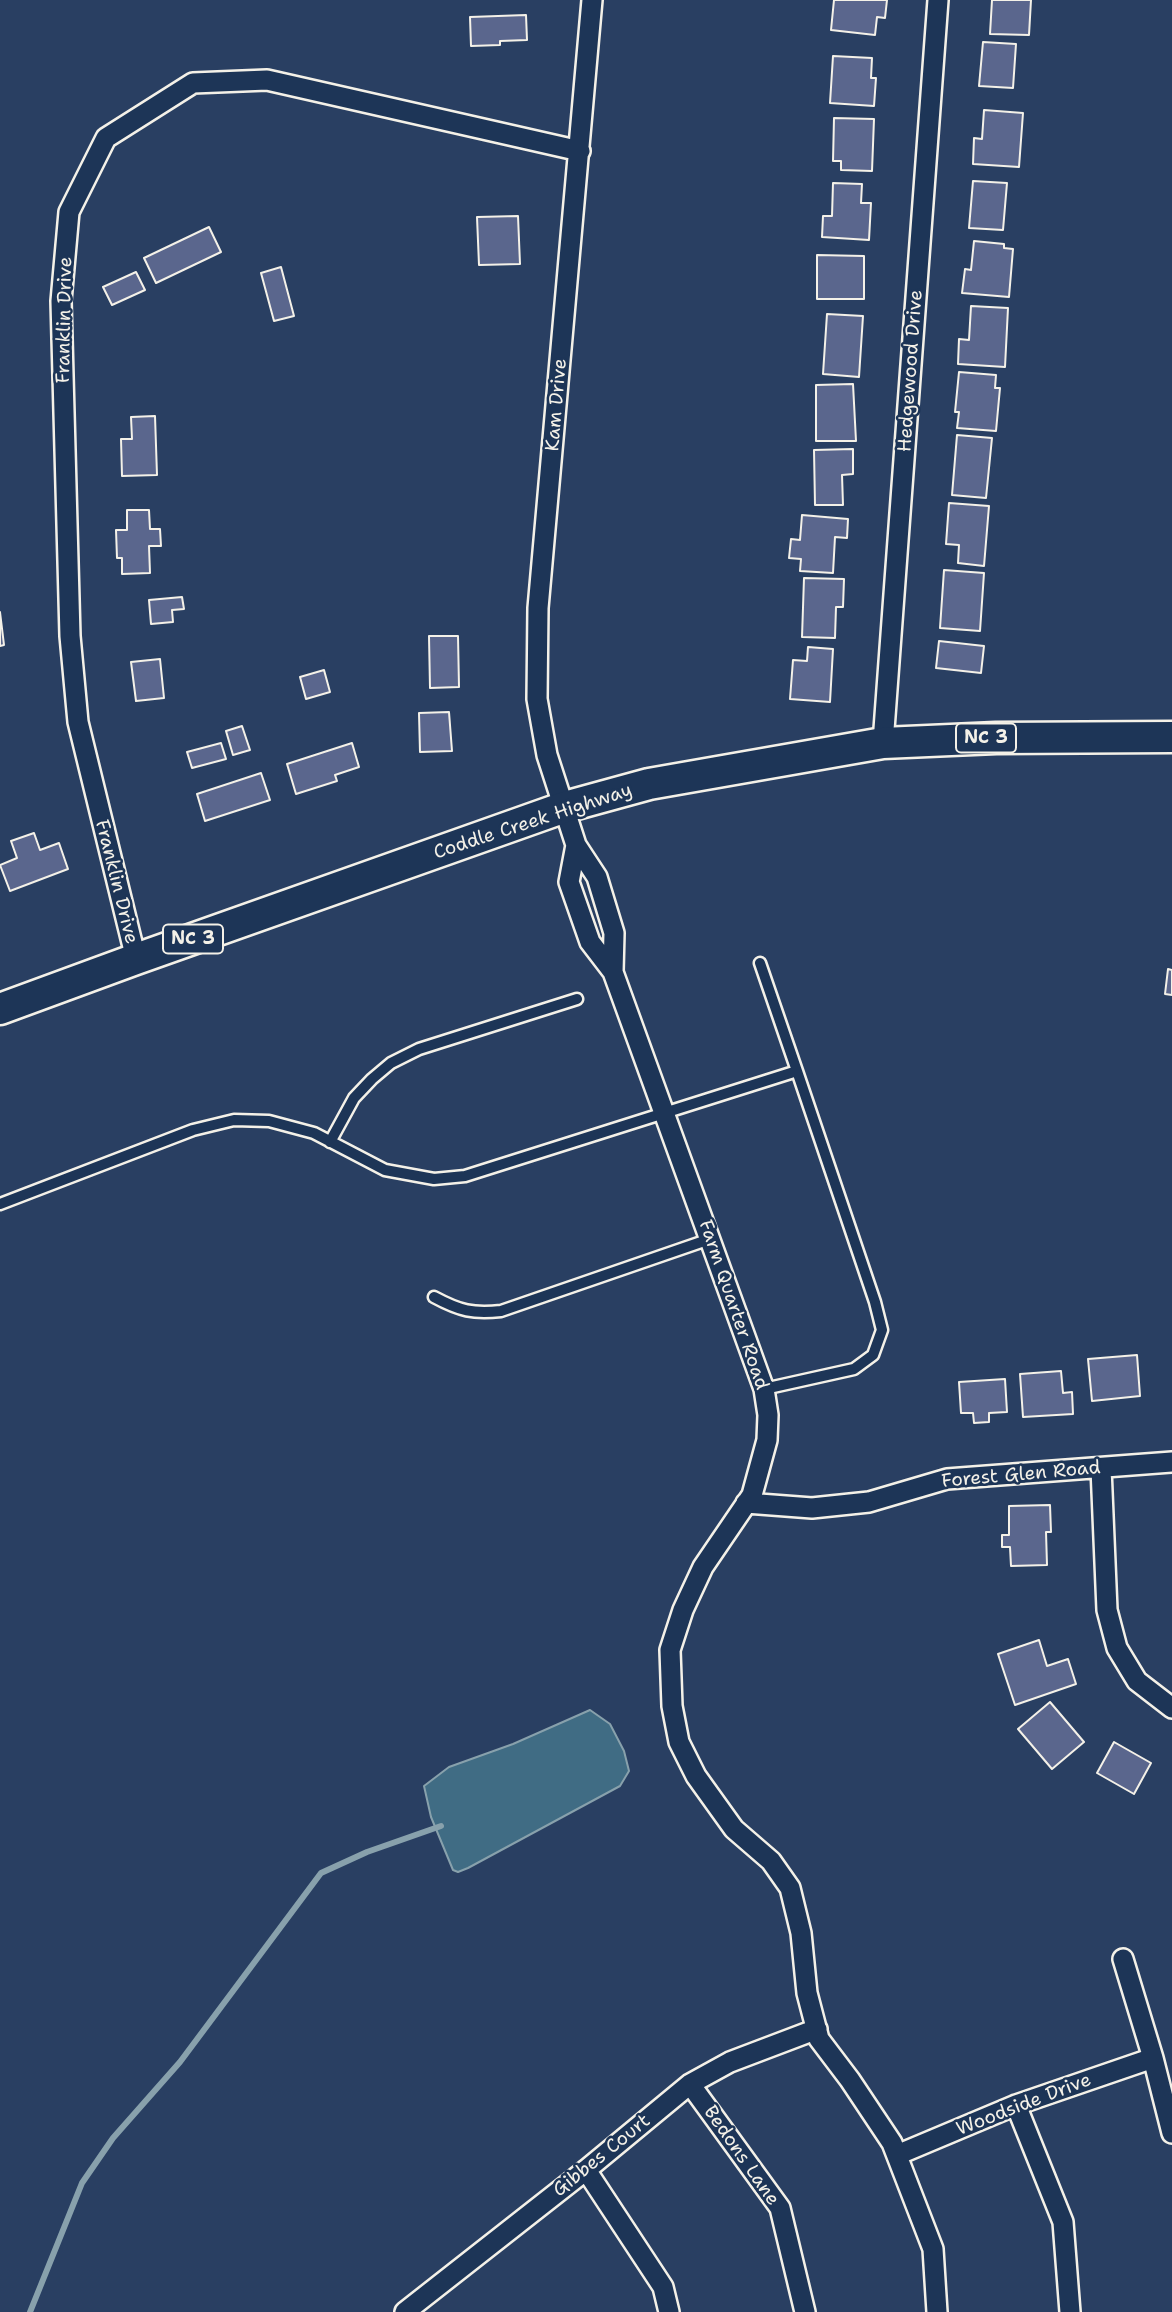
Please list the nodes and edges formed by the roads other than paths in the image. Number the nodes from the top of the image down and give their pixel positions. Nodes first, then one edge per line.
1 (592, 0) edge
2 (938, 0) edge
3 (580, 151) junction
4 (1172, 737) edge
5 (883, 743) junction
6 (565, 807) junction
7 (576, 845) junction
8 (136, 959) junction
9 (760, 962) dead end
10 (613, 971) junction
11 (578, 999) dead end
12 (0, 1009) edge
13 (797, 1071) junction
14 (664, 1111) junction
15 (330, 1142) junction
16 (0, 1204) edge
17 (711, 1239) junction
18 (435, 1297) dead end
19 (764, 1389) junction
20 (1172, 1462) edge
21 (1101, 1468) junction
22 (747, 1503) junction
23 (1172, 1708) edge
24 (1123, 1959) dead end
25 (817, 2029) junction
26 (1153, 2058) junction
27 (690, 2084) junction
28 (1016, 2105) junction
29 (1172, 2133) edge
30 (897, 2155) junction
31 (586, 2170) junction
32 (405, 2312) edge
33 (669, 2312) edge
34 (805, 2312) edge
35 (937, 2312) edge
36 (1070, 2312) edge

1 - 3 street, Kam Drive
2 - 5 street, Hedgewood Drive
3 - 6 street, Kam Drive
3 - 8 street, Franklin Drive
4 - 5 main road, Coddle Creek Highway / NC 3
5 - 6 main road, Coddle Creek Highway / NC 3
6 - 7 street, Farm Quarter Road
6 - 8 main road, Coddle Creek Highway / NC 3
7 - 10 street, Farm Quarter Road
7 - 10 street, Farm Quarter Road
8 - 12 main road, Coddle Creek Highway / NC 3
9 - 13 lane
10 - 14 street, Farm Quarter Road
11 - 15 lane
13 - 14 lane
13 - 19 lane
14 - 15 lane
14 - 17 street, Farm Quarter Road
15 - 16 lane
17 - 18 lane
17 - 19 street, Farm Quarter Road
19 - 22 street, Farm Quarter Road
20 - 21 street, Forest Glen Road
21 - 22 street, Forest Glen Road
21 - 23 street
22 - 25 street, Farm Quarter Road
24 - 26 street
25 - 27 street, Gibbes Court
25 - 30 street, Farm Quarter Road
26 - 28 street, Woodside Drive
26 - 29 street
27 - 31 street, Gibbes Court
27 - 34 street, Bedons Lane
28 - 30 street, Woodside Drive
28 - 36 street
30 - 35 street, Farm Quarter Road
31 - 32 street, Gibbes Court
31 - 33 street

